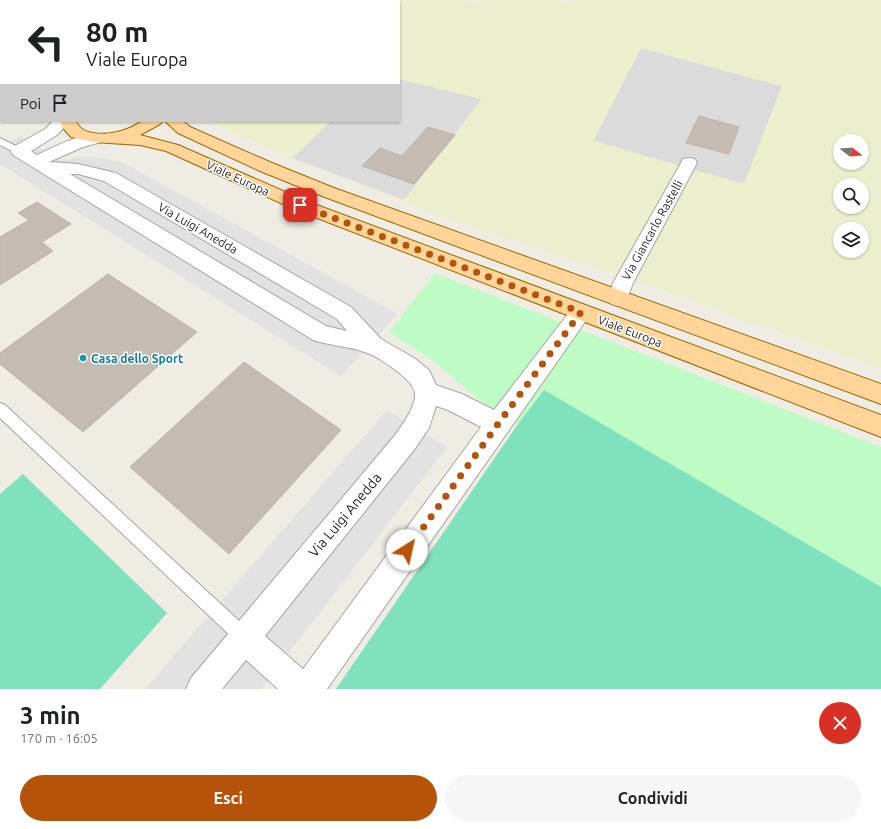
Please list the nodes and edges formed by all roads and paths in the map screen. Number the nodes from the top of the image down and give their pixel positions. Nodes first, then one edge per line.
1 (61, 122) edge
2 (68, 122) edge
3 (153, 122) edge
4 (174, 122) edge
5 (104, 138) junction
6 (0, 140) edge
7 (19, 151) junction
8 (42, 164) junction
9 (689, 164) dead end
10 (618, 298) junction
11 (581, 312) junction
12 (373, 346) junction
13 (427, 394) junction
14 (881, 394) edge
15 (0, 410) edge
16 (498, 424) junction
17 (881, 426) edge
18 (244, 637) junction
19 (202, 689) edge
20 (301, 689) edge
21 (308, 689) edge

1 - 7 street
2 - 5 main road, Viale Europa
3 - 5 main road, Viale Europa
4 - 10 main road, Viale Europa
5 - 8 street
5 - 11 main road, Viale Europa
6 - 7 lane
7 - 8 street, Via Luigi Anedda
8 - 12 street, Via Luigi Anedda
8 - 12 street, Via Luigi Anedda
9 - 10 street, Via Giancarlo Rastelli
10 - 14 main road, Viale Europa
11 - 16 street
11 - 17 main road, Viale Europa
12 - 13 street, Via Luigi Anedda
13 - 16 street
13 - 18 street, Via Luigi Anedda
15 - 18 lane
16 - 21 street
18 - 19 street, Via Luigi Anedda
18 - 20 street

